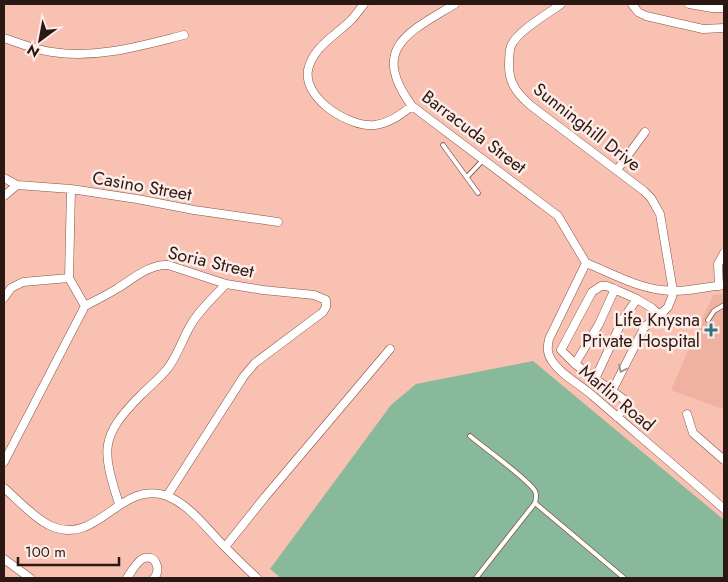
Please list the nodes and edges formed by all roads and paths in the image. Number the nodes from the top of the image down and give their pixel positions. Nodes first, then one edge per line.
1 (364, 4) edge
2 (455, 4) edge
3 (562, 4) edge
4 (632, 4) edge
5 (689, 4) edge
6 (724, 8) edge
7 (724, 28) edge
8 (184, 35) dead end
9 (4, 38) edge
10 (412, 106) junction
11 (645, 132) dead end
12 (443, 145) dead end
13 (484, 159) junction
14 (617, 170) junction
15 (467, 177) junction
16 (4, 178) edge
17 (17, 185) junction
18 (71, 188) junction
19 (478, 193) dead end
20 (4, 196) edge
21 (278, 222) dead end
22 (724, 253) edge
23 (586, 263) junction
24 (69, 278) junction
25 (226, 284) junction
26 (721, 285) edge
27 (615, 289) junction
28 (673, 291) junction
29 (4, 298) edge
30 (637, 299) junction
31 (724, 305) edge
32 (85, 306) junction
33 (658, 314) junction
34 (708, 320) dead end
35 (390, 349) dead end
36 (575, 364) junction
37 (595, 379) junction
38 (612, 391) junction
39 (686, 414) dead end
40 (617, 416) junction
41 (470, 436) dead end
42 (724, 460) edge
43 (4, 462) edge
44 (4, 488) edge
45 (167, 496) junction
46 (535, 502) junction
47 (118, 504) junction
48 (724, 509) edge
49 (225, 547) junction
50 (4, 560) edge
51 (19, 575) edge
52 (30, 578) edge
53 (127, 578) edge
54 (154, 578) edge
55 (257, 578) edge
56 (476, 578) edge
57 (624, 578) edge

1 - 10 street
2 - 10 street, Barracuda Street
3 - 14 street, Sunninghill Drive
4 - 7 street
5 - 6 street
8 - 9 street
10 - 13 street, Barracuda Street
11 - 14 street
12 - 15 lane
13 - 15 lane
13 - 23 street, Barracuda Street
14 - 28 street, Sunninghill Drive
15 - 19 lane
16 - 17 street
17 - 18 street, Casino Street
17 - 20 street
18 - 21 street, Casino Street
18 - 24 street
22 - 26 street
23 - 28 street
23 - 40 street, Marlin Road
24 - 29 street
24 - 32 street
25 - 32 street, Soria Street
25 - 45 street, Soria Street
25 - 47 street
26 - 28 street
27 - 30 street
27 - 36 street
27 - 36 street
28 - 33 street
30 - 33 street
30 - 37 street
31 - 34 lane
32 - 43 street
33 -> 38 street
35 - 49 street
36 - 37 street
37 - 38 street
38 - 40 street
39 - 42 street
40 - 48 street, Marlin Road
41 - 46 lane
44 - 47 street
45 - 47 street
45 - 49 street
46 - 56 lane
46 - 57 lane
49 - 55 street
50 - 51 street
51 - 52 street
53 - 54 street

